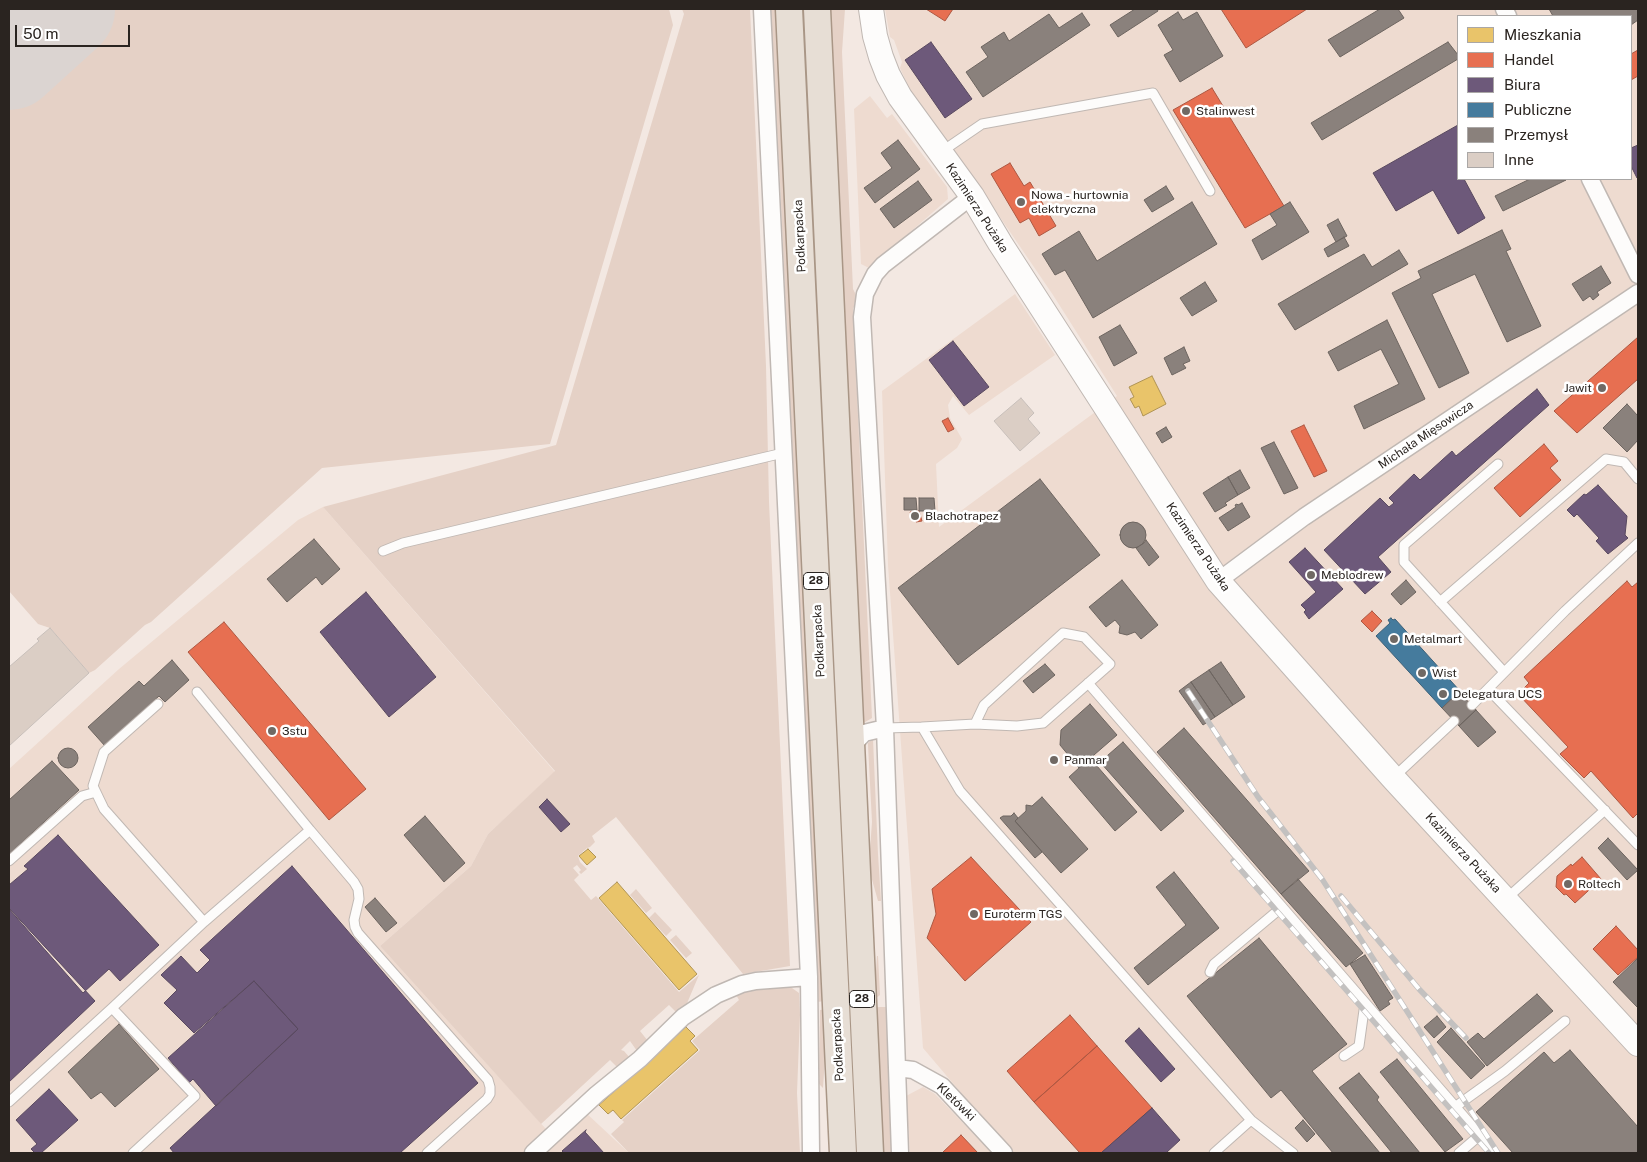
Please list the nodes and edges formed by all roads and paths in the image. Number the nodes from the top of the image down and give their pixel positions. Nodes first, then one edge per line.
1 (762, 9) edge
2 (789, 9) edge
3 (817, 9) edge
4 (871, 9) edge
5 (941, 152) junction
6 (1590, 180) edge
7 (1210, 191) dead end
8 (972, 196) junction
9 (1638, 275) edge
10 (1638, 293) edge
11 (783, 453) junction
12 (1498, 464) dead end
13 (1638, 479) edge
14 (1638, 543) edge
15 (383, 551) dead end
16 (1218, 581) junction
17 (1440, 602) junction
18 (1504, 672) junction
19 (1088, 684) junction
20 (1488, 689) junction
21 (197, 692) dead end
22 (158, 704) dead end
23 (1472, 705) dead end
24 (1454, 721) dead end
25 (976, 724) junction
26 (922, 727) junction
27 (885, 728) junction
28 (851, 747) junction
29 (1394, 778) junction
30 (96, 792) junction
31 (1605, 810) junction
32 (310, 830) junction
33 (1638, 845) edge
34 (9, 860) edge
35 (1505, 899) junction
36 (1282, 908) junction
37 (204, 922) junction
38 (1210, 972) dead end
39 (809, 977) junction
40 (1368, 1007) junction
41 (112, 1008) junction
42 (1565, 1021) dead end
43 (1638, 1044) edge
44 (1344, 1056) dead end
45 (897, 1068) junction
46 (9, 1102) edge
47 (1455, 1107) junction
48 (1251, 1120) junction
49 (1480, 1135) junction
50 (133, 1153) edge
51 (428, 1153) edge
52 (533, 1153) edge
53 (811, 1153) edge
54 (843, 1153) edge
55 (870, 1153) edge
56 (900, 1153) edge
57 (1004, 1153) edge
58 (1214, 1153) edge
59 (1293, 1153) edge
60 (1459, 1153) edge
61 (1493, 1153) edge

1 - 11 street
2 - 54 main road, Podkarpacka / 28
3 - 28 main road, 28
4 - 5 street, Kazimierza Pużaka
5 - 7 lane
5 - 8 street, Kazimierza Pużaka
6 - 9 street
8 - 16 street, Kazimierza Pużaka
8 - 27 street
10 - 16 street, Michała Mięsowicza
11 - 15 lane
11 - 39 street
12 - 17 lane
13 - 17 lane
14 - 18 lane
16 - 29 street, Kazimierza Pużaka
17 - 18 lane
18 - 20 lane
19 - 25 lane
19 - 25 lane
19 - 36 lane
20 - 23 lane
20 - 31 lane
21 - 32 lane
22 - 30 lane
24 - 29 lane
25 - 26 lane
26 - 27 lane
26 - 48 lane
27 - 28 street
27 - 45 street
28 - 55 main road, 28
29 - 35 street, Kazimierza Pużaka
30 - 34 lane
30 - 37 lane
31 - 33 lane
31 - 35 lane
32 - 37 lane
32 - 51 lane
35 - 43 street, Kazimierza Pużaka
36 - 38 lane
36 - 40 lane
37 - 41 lane
39 - 52 street
39 - 53 street
40 - 44 lane
40 - 47 lane
41 - 46 lane
41 - 50 lane
42 - 47 lane
45 - 56 street
45 - 57 street, Kletówki
47 - 49 lane
48 - 58 lane
48 - 59 lane
49 - 60 lane
49 - 61 lane

